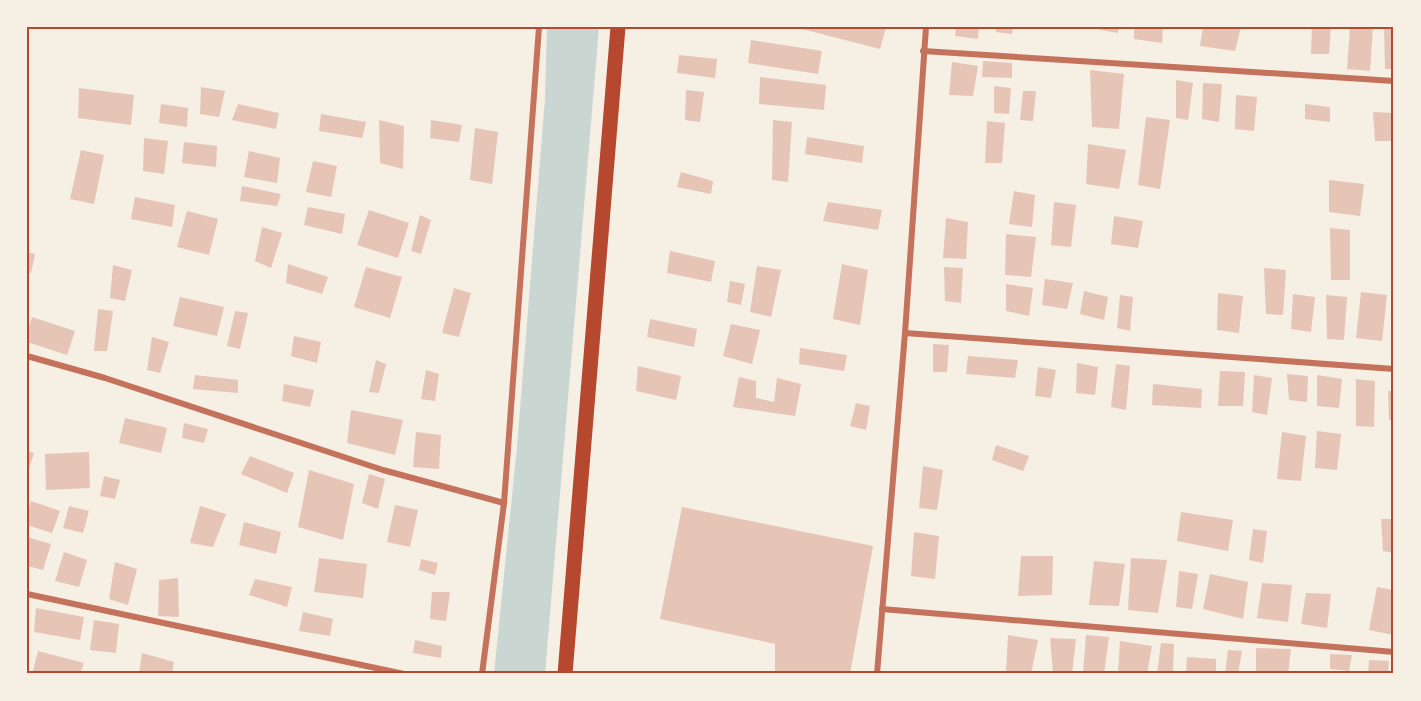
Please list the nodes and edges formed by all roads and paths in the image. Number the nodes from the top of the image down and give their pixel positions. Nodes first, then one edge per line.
1 (539, 27) edge
2 (618, 27) edge
3 (926, 27) edge
4 (923, 51) junction
5 (1394, 81) edge
6 (905, 333) junction
7 (27, 356) edge
8 (1394, 369) edge
9 (504, 503) junction
10 (27, 594) edge
11 (882, 609) junction
12 (1394, 652) edge
13 (404, 674) edge
14 (482, 674) edge
15 (565, 674) edge
16 (877, 674) edge

1 - 9 street
2 - 15 main road
3 - 4 street
4 - 5 street
4 - 6 street
6 - 8 street
6 - 11 street
7 - 9 street
9 - 14 street
10 - 13 street
11 - 12 street
11 - 16 street

